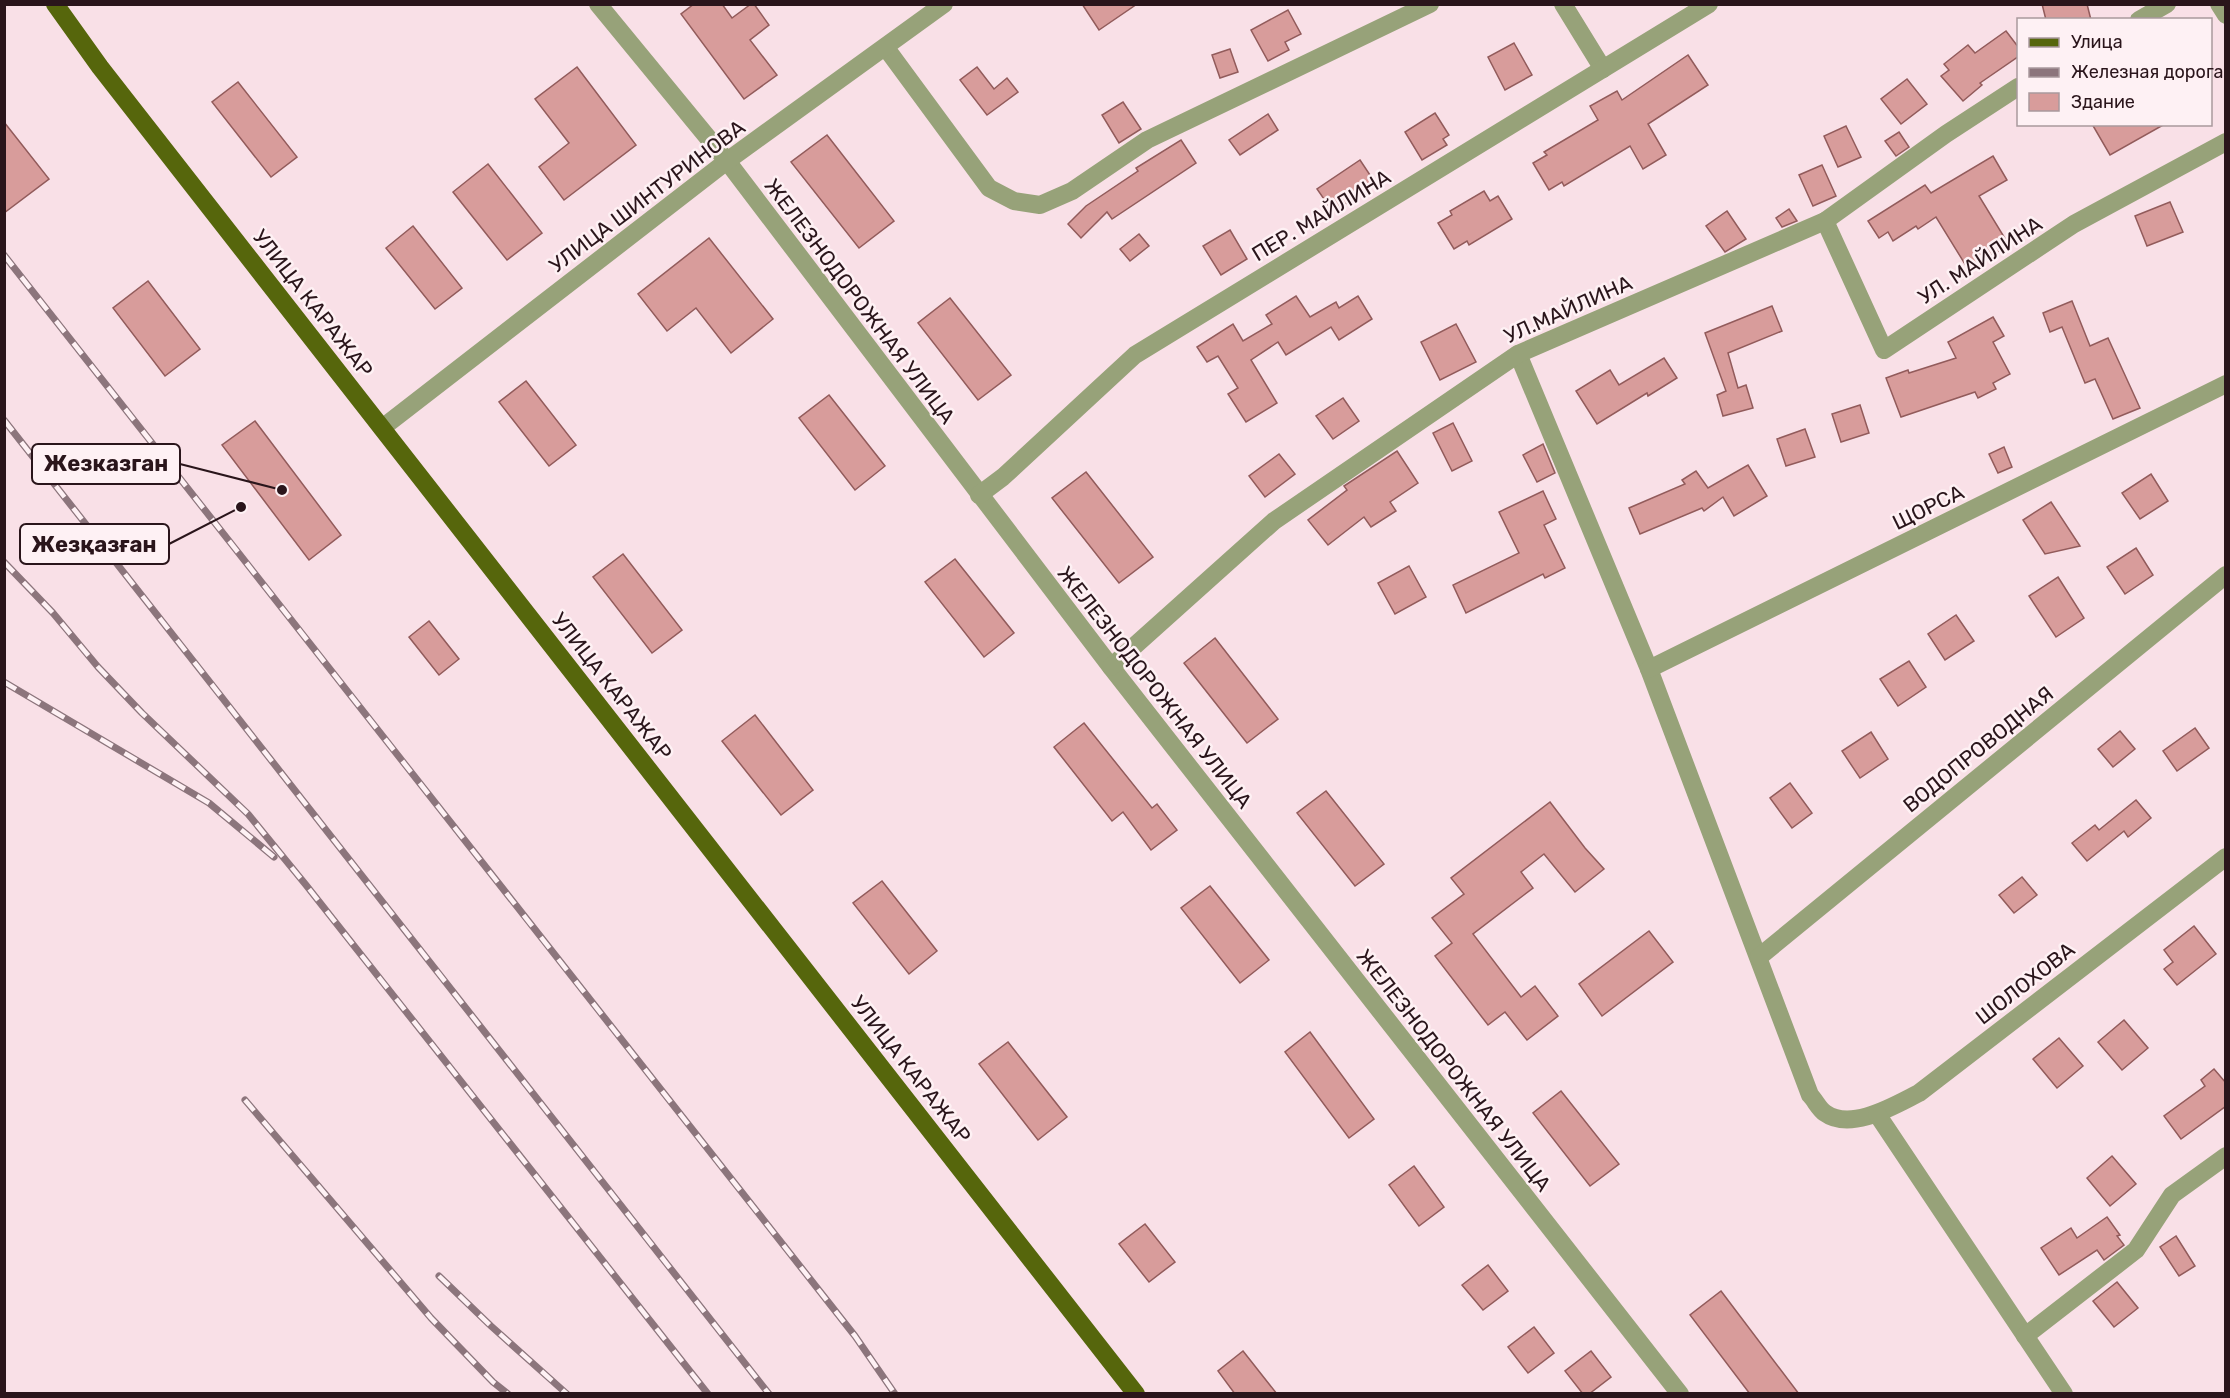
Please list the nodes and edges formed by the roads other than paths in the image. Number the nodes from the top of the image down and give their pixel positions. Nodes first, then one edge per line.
1 (55, 4) edge
2 (598, 4) edge
3 (944, 4) edge
4 (1430, 4) edge
5 (1563, 4) edge
6 (1709, 4) edge
7 (2167, 4) edge
8 (2219, 4) edge
9 (2226, 15) edge
10 (2142, 18) edge
11 (886, 48) junction
12 (1603, 69) junction
13 (2017, 88) edge
14 (2226, 141) edge
15 (727, 161) junction
16 (1825, 221) junction
17 (1518, 354) junction
18 (2226, 384) edge
19 (382, 428) junction
20 (979, 495) junction
21 (2226, 575) edge
22 (1111, 667) junction
23 (1649, 669) junction
24 (2226, 857) edge
25 (1759, 957) junction
26 (1877, 1114) junction
27 (2226, 1156) edge
28 (2025, 1336) junction
29 (1136, 1394) edge
30 (1680, 1394) edge
31 (2064, 1394) edge

1 - 19 main road, УЛИЦА КАРАЖАР
2 - 15 street, ЖЕЛЕЗНОДОРОЖНАЯ УЛИЦА
3 - 11 street, УЛИЦА ШИНТУРИНОВА
4 - 11 street
5 - 12 street
6 - 12 street, ПЕР. МАЙЛИНА
7 - 10 street
8 - 9 street
11 - 15 street, УЛИЦА ШИНТУРИНОВА
12 - 20 street, ПЕР. МАЙЛИНА
13 - 16 street, УЛ.МАЙЛИНА
14 - 16 street, УЛ. МАЙЛИНА
15 - 19 street, УЛИЦА ШИНТУРИНОВА
15 - 20 street, ЖЕЛЕЗНОДОРОЖНАЯ УЛИЦА
16 - 17 street, УЛ.МАЙЛИНА
17 - 22 street, УЛ.МАЙЛИНА
17 - 23 street
18 - 23 street, ЩОРСА
19 - 29 main road, УЛИЦА КАРАЖАР
20 - 22 street, ЖЕЛЕЗНОДОРОЖНАЯ УЛИЦА
21 - 25 street, ВОДОПРОВОДНАЯ
22 - 30 street, ЖЕЛЕЗНОДОРОЖНАЯ УЛИЦА
23 - 25 street
24 - 26 street, ШОЛОХОВА
25 - 26 street, ШОЛОХОВА
26 - 28 street
27 - 28 street
28 - 31 street

